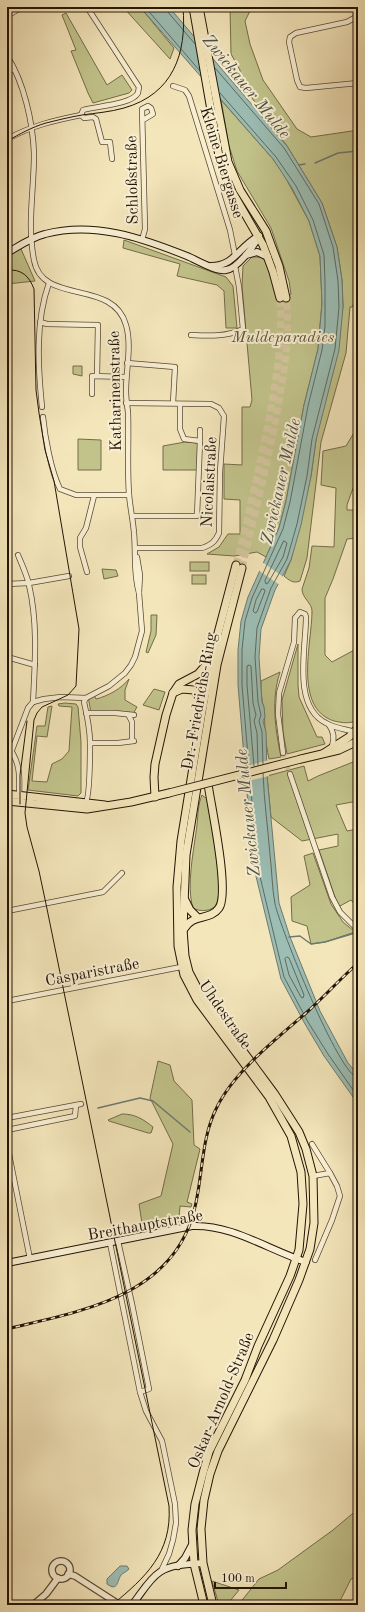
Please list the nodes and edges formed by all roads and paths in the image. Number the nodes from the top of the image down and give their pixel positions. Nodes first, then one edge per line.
1 (22, 7) edge
2 (87, 7) edge
3 (193, 7) edge
4 (199, 7) edge
5 (7, 16) edge
6 (358, 16) edge
7 (7, 56) edge
8 (14, 69) junction
9 (7, 71) edge
10 (358, 83) edge
11 (174, 86) dead end
12 (81, 115) junction
13 (143, 120) dead end
14 (32, 127) junction
15 (7, 139) edge
16 (112, 160) dead end
17 (266, 231) junction
18 (259, 236) junction
19 (31, 240) junction
20 (142, 240) junction
21 (7, 253) edge
22 (236, 255) junction
23 (245, 255) junction
24 (268, 257) junction
25 (209, 266) junction
26 (235, 266) junction
27 (49, 283) junction
28 (40, 322) junction
29 (191, 335) dead end
30 (127, 363) junction
31 (97, 376) junction
32 (126, 377) junction
33 (92, 394) dead end
34 (126, 403) junction
35 (173, 403) junction
36 (180, 404) junction
37 (42, 408) dead end
38 (43, 417) dead end
39 (200, 430) dead end
40 (200, 441) junction
41 (129, 495) junction
42 (94, 496) junction
43 (132, 516) junction
44 (136, 549) junction
45 (18, 555) dead end
46 (87, 572) dead end
47 (70, 576) dead end
48 (29, 583) junction
49 (7, 584) edge
50 (7, 656) edge
51 (213, 657) junction
52 (35, 664) junction
53 (173, 693) junction
54 (86, 698) junction
55 (33, 702) junction
56 (203, 706) junction
57 (86, 713) junction
58 (329, 725) junction
59 (357, 731) edge
60 (358, 741) edge
61 (90, 742) junction
62 (7, 745) edge
63 (332, 746) junction
64 (12, 750) junction
65 (283, 753) tunnel mouth
66 (324, 753) junction
67 (193, 770) joint
68 (290, 774) tunnel mouth
69 (208, 784) junction
70 (7, 794) edge
71 (19, 795) junction
72 (155, 796) junction
73 (7, 802) edge
74 (87, 802) junction
75 (107, 805) junction
76 (79, 809) junction
77 (188, 841) joint
78 (122, 873) dead end
79 (184, 899) junction
80 (7, 911) edge
81 (197, 918) junction
82 (184, 929) junction
83 (358, 930) edge
84 (181, 967) junction
85 (7, 1001) edge
86 (7, 1118) edge
87 (7, 1130) edge
88 (7, 1144) edge
89 (312, 1144) dead end
90 (330, 1173) junction
91 (313, 1176) junction
92 (118, 1241) junction
93 (110, 1243) junction
94 (30, 1259) junction
95 (296, 1259) junction
96 (315, 1260) dead end
97 (306, 1262) junction
98 (7, 1263) edge
99 (140, 1392) junction
100 (193, 1543) junction
101 (203, 1562) junction
102 (194, 1564) junction
103 (178, 1566) junction
104 (161, 1571) junction
105 (68, 1574) junction
106 (58, 1578) junction
107 (33, 1605) edge
108 (120, 1605) edge
109 (132, 1605) edge
110 (204, 1605) edge
111 (213, 1605) edge

1 - 5 street
2 - 12 street
3 - 18 main road
4 - 17 main road
6 - 10 street
7 - 8 street
8 - 9 street
8 - 14 street
11 - 22 street, Kleine Biergasse
12 - 14 street
12 - 16 street
13 - 20 street, Schloßstraße
14 - 15 street
14 - 19 street
17 - 18 main road
17 - 24 main road
18 - 22 main road
18 - 23 main road
18 - 24 main road
19 - 20 main road
19 - 21 main road
19 - 27 street
20 - 25 main road
22 - 25 main road
23 - 24 main road
23 - 26 main road
25 - 26 main road
26 - 29 street
27 - 28 street
27 - 30 street, Katharinenstraße
28 - 31 street
28 - 37 street
30 - 32 street, Katharinenstraße
30 - 35 street
31 - 32 street
31 - 33 street
32 - 34 street, Katharinenstraße
34 - 35 street, Nicolaistraße
34 - 41 street, Katharinenstraße
35 - 36 street, Nicolaistraße
36 - 40 street, Nicolaistraße
36 - 44 street, Nicolaistraße
38 - 42 street
39 - 40 street, Nicolaistraße
40 - 43 street, Nicolaistraße
41 - 42 street
41 - 43 street, Katharinenstraße
42 - 46 street
43 - 44 street, Katharinenstraße
44 - 54 street, Katharinenstraße
45 - 48 street
47 - 48 street
48 - 49 street
48 - 52 street
50 - 52 street
51 - 53 main road
51 - 56 main road, Dr.-Friedrichs-Ring
51 - 77 main road, Dr.-Friedrichs-Ring
52 - 55 street
53 - 56 main road
53 - 72 main road
54 - 55 street, Katharinenstraße
54 - 57 street
55 - 64 street
56 - 67 main road, Dr.-Friedrichs-Ring
57 - 61 street
57 - 61 street
58 - 59 street
58 - 63 street
58 - 65 street
59 - 63 main road
60 - 66 main road
61 - 74 street
62 - 64 street
63 - 66 main road
64 - 71 street
66 - 69 main road, bridge
67 - 84 main road, Uhdestraße
68 - 83 street
69 - 72 main road, bridge
69 - 81 main road
70 - 71 main road
71 - 74 main road
72 - 75 main road
73 - 76 main road
74 - 75 main road
74 - 76 street
75 - 76 main road
77 - 79 main road, Uhdestraße
78 - 80 street
79 - 81 main road
79 - 82 main road, Uhdestraße
81 - 82 main road
82 - 91 main road, Uhdestraße
84 - 85 street, Casparistraße
84 - 95 main road, Uhdestraße
86 - 87 street
88 - 94 street
89 - 90 street
90 - 91 street
90 - 96 street
91 - 97 main road, Uhdestraße
92 - 93 main road, Breithauptstraße
92 - 95 main road, Breithauptstraße
92 - 99 street
93 - 94 main road, Breithauptstraße
93 - 99 street
94 - 98 main road, Breithauptstraße
95 - 97 main road, Breithauptstraße
95 - 100 main road, Oskar-Arnold-Straße
97 - 101 main road, Oskar-Arnold-Straße
99 - 104 street
100 - 102 main road, Oskar-Arnold-Straße
100 - 103 main road
101 - 102 main road
101 - 111 main road, Oskar-Arnold-Straße
102 - 103 main road
102 - 110 main road, Oskar-Arnold-Straße
103 - 104 main road
104 - 109 main road
105 - 106 street
105 - 106 street
105 - 108 street
106 - 107 street

